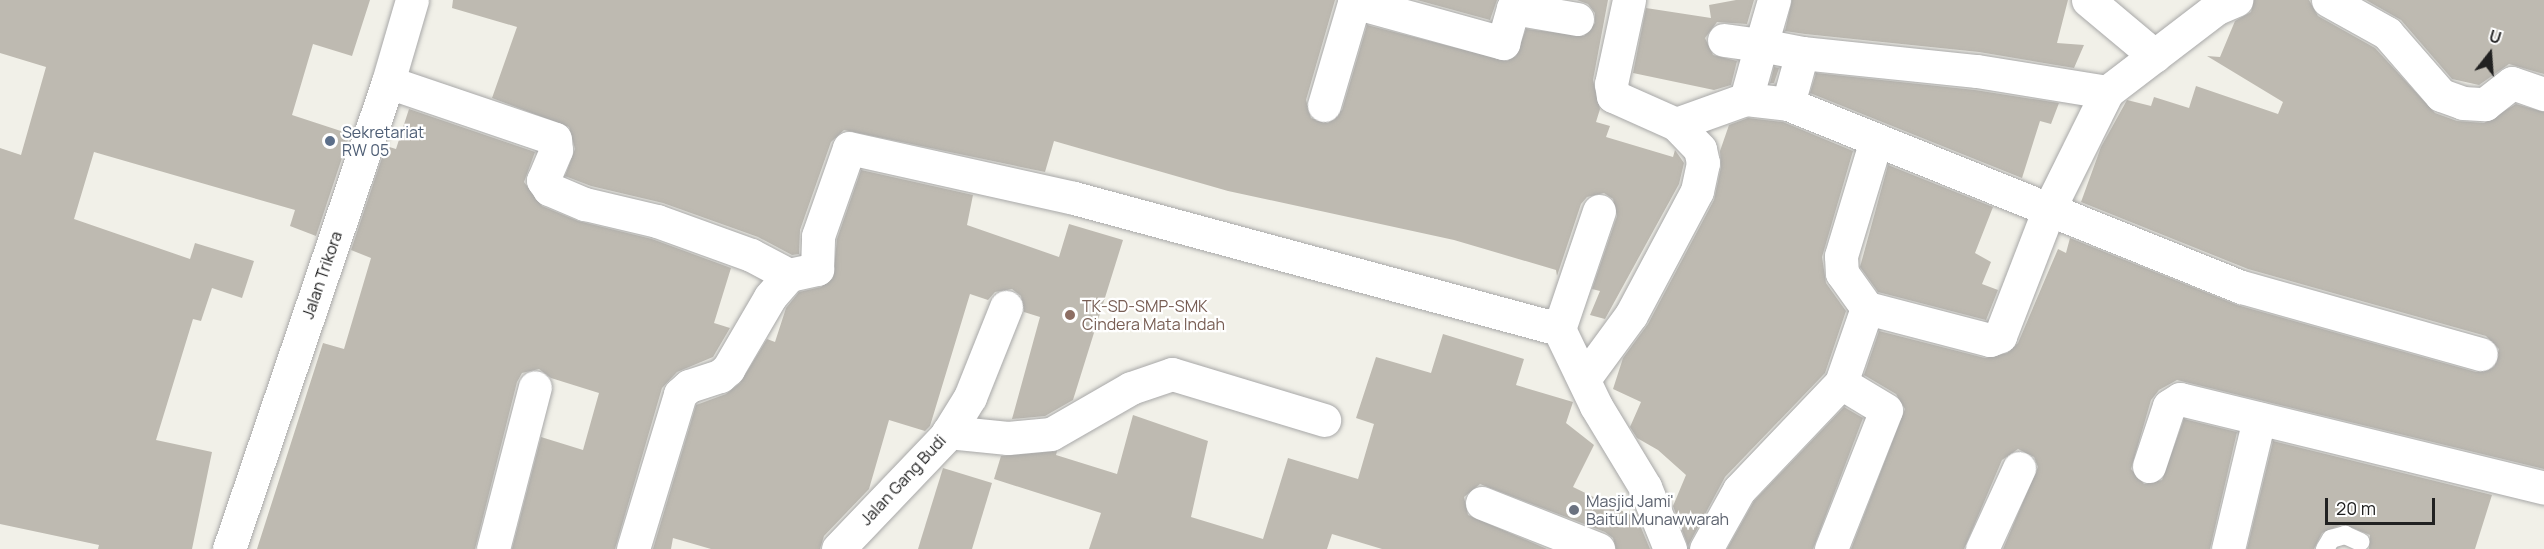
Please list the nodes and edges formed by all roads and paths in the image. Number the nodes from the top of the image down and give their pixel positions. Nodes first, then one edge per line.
1 (412, 0) edge
2 (1629, 0) edge
3 (1774, 0) edge
4 (2088, 0) edge
5 (2236, 0) edge
6 (2328, 0) edge
7 (1355, 1) edge
8 (1577, 19) dead end
9 (1724, 40) dead end
10 (1761, 45) junction
11 (1802, 53) junction
12 (2155, 56) junction
13 (388, 82) junction
14 (2107, 92) junction
15 (2544, 94) edge
16 (1746, 99) junction
17 (1788, 104) junction
18 (1324, 105) dead end
19 (1676, 124) junction
20 (1876, 140) junction
21 (2049, 209) junction
22 (1599, 211) dead end
23 (789, 274) junction
24 (1006, 307) dead end
25 (1867, 308) junction
26 (1559, 329) junction
27 (2481, 354) dead end
28 (1584, 379) junction
29 (1841, 383) junction
30 (535, 387) dead end
31 (2259, 419) junction
32 (1324, 420) dead end
33 (948, 432) junction
34 (2149, 466) dead end
35 (2019, 468) dead end
36 (2544, 488) edge
37 (1482, 503) dead end
38 (2361, 542) dead end
39 (229, 549) edge
40 (492, 549) edge
41 (633, 549) edge
42 (838, 549) edge
43 (1598, 549) edge
44 (1670, 549) edge
45 (1706, 549) edge
46 (1831, 549) edge
47 (1982, 549) edge
48 (2228, 549) edge
49 (2325, 549) edge

1 - 13 street, Jalan Trikora
2 - 19 street
3 - 10 street
4 - 12 street
5 - 12 street
6 - 15 street
7 - 8 street
7 - 18 street
9 - 10 street
10 - 11 street
10 - 16 street
11 - 14 street
11 - 17 street
12 - 14 street
13 - 23 street
13 - 39 street, Jalan Trikora
14 - 21 street
16 - 17 street
16 - 19 street
17 - 20 street
19 - 28 street
20 - 21 street
20 - 25 street
21 - 25 street
21 - 27 street
22 - 26 street
23 - 26 street
23 - 41 street
24 - 33 street, Jalan Gang Budi
25 - 29 street
26 - 28 street
28 - 44 street
29 - 45 street
29 - 46 street
30 - 40 street
31 - 34 street
31 - 36 street
31 - 48 street
32 - 33 street
33 - 42 street, Jalan Gang Budi
35 - 47 street
37 - 43 street
38 - 49 lane

